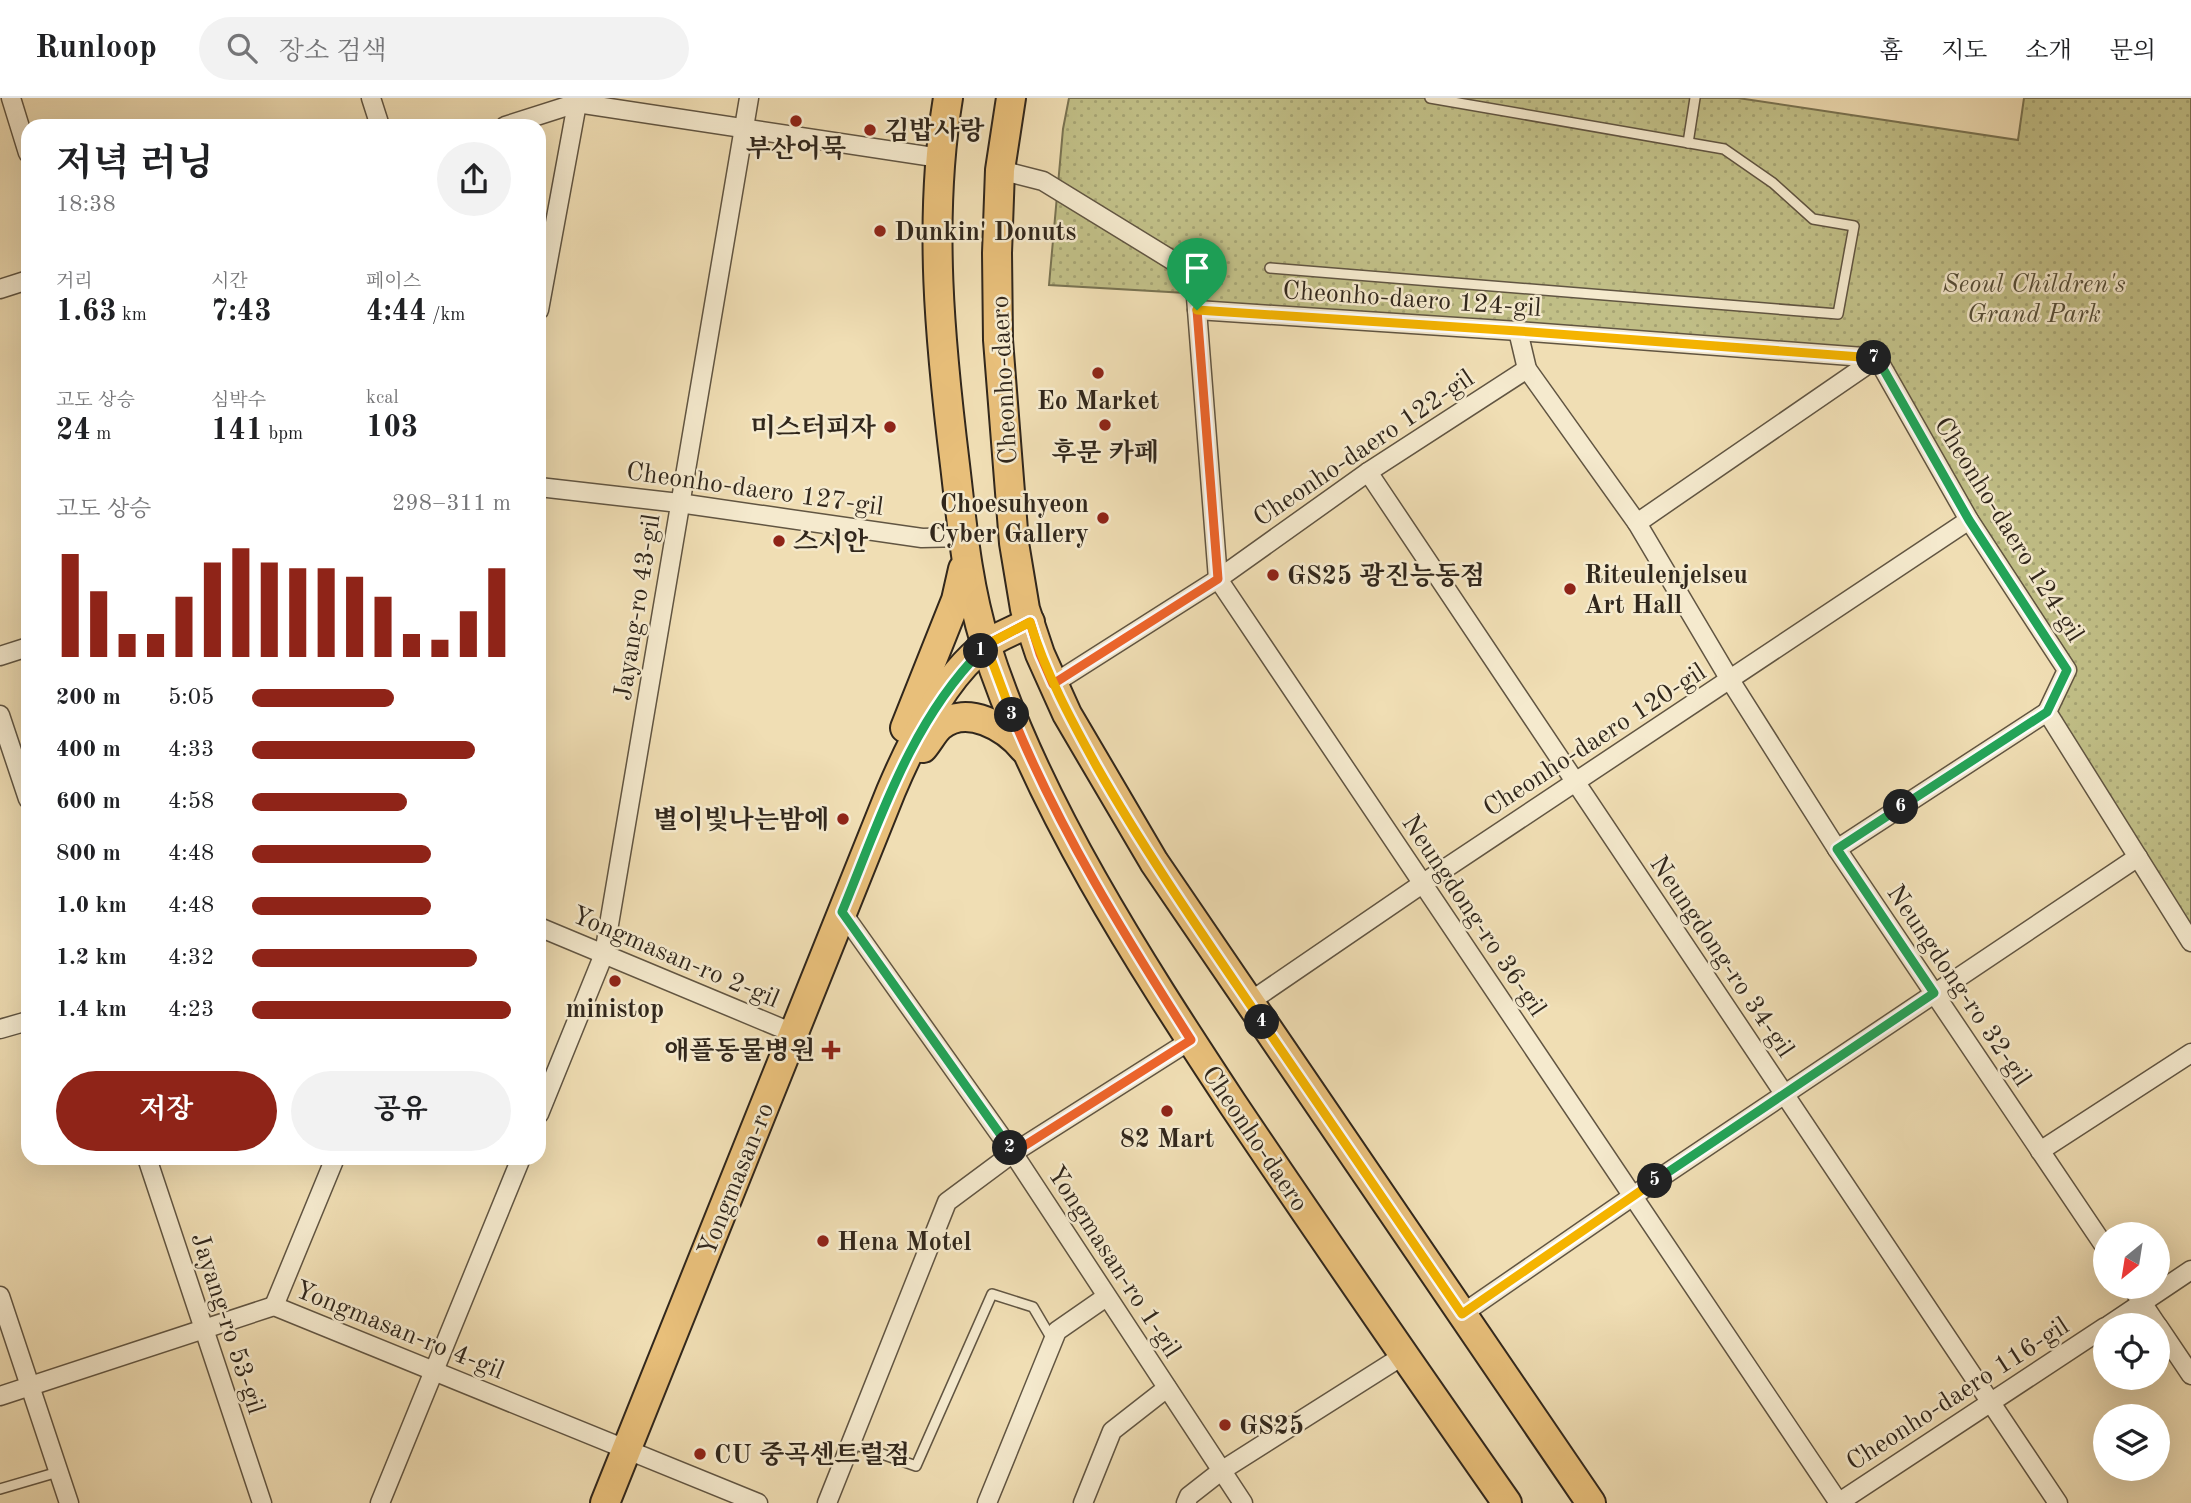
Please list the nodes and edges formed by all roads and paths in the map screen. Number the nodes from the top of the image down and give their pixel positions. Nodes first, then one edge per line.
1 (10, 98) edge
2 (371, 98) edge
3 (749, 98) edge
4 (947, 98) edge
5 (1011, 98) edge
6 (1430, 98) edge
7 (1695, 98) edge
8 (577, 100) edge
9 (378, 119) edge
10 (524, 119) edge
11 (744, 128) junction
12 (21, 132) edge
13 (1688, 143) junction
14 (940, 158) junction
15 (1000, 170) junction
16 (546, 262) edge
17 (1270, 268) dead end
18 (21, 282) edge
19 (0, 289) edge
20 (1197, 310) junction
21 (1518, 331) junction
22 (1877, 358) junction
23 (1527, 369) junction
24 (1368, 472) junction
25 (546, 488) edge
26 (680, 503) junction
27 (1969, 520) junction
28 (1637, 523) junction
29 (965, 546) junction
30 (1218, 579) junction
31 (1030, 622) junction
32 (986, 645) junction
33 (21, 649) edge
34 (0, 656) edge
35 (1730, 680) junction
36 (1053, 684) junction
37 (2047, 712) junction
38 (0, 715) edge
39 (1030, 755) junction
40 (898, 776) junction
41 (21, 778) edge
42 (1575, 782) junction
43 (1837, 849) junction
44 (2138, 857) junction
45 (1422, 884) junction
46 (842, 912) junction
47 (546, 930) edge
48 (2191, 942) edge
49 (604, 954) junction
50 (1934, 993) junction
51 (1248, 1003) junction
52 (21, 1023) edge
53 (0, 1029) edge
54 (793, 1033) junction
55 (1191, 1040) junction
56 (2191, 1053) edge
57 (1784, 1094) junction
58 (546, 1097) edge
59 (2040, 1150) junction
60 (1013, 1153) junction
61 (150, 1165) edge
62 (332, 1165) edge
63 (518, 1165) edge
64 (1633, 1196) junction
65 (2093, 1230) edge
66 (2191, 1270) edge
67 (0, 1296) edge
68 (1106, 1297) junction
69 (2139, 1299) edge
70 (2142, 1303) junction
71 (274, 1307) junction
72 (2127, 1313) edge
73 (2149, 1313) edge
74 (1462, 1314) junction
75 (204, 1329) junction
76 (2093, 1335) edge
77 (1053, 1341) junction
78 (2170, 1344) edge
79 (1404, 1355) junction
80 (434, 1371) junction
81 (2191, 1375) edge
82 (30, 1386) junction
83 (1167, 1388) junction
84 (0, 1396) edge
85 (1992, 1404) junction
86 (851, 1443) junction
87 (628, 1449) junction
88 (1221, 1471) junction
89 (58, 1472) junction
90 (0, 1489) edge
91 (69, 1503) edge
92 (262, 1503) edge
93 (380, 1503) edge
94 (605, 1503) edge
95 (758, 1503) edge
96 (827, 1503) edge
97 (988, 1503) edge
98 (1083, 1503) edge
99 (1186, 1503) edge
100 (1243, 1503) edge
101 (1507, 1503) edge
102 (1591, 1503) edge
103 (1839, 1503) edge
104 (2059, 1503) edge

1 - 12 street
2 - 9 street
3 - 11 street, Jayang-ro 43-gil
4 - 14 main road, Cheonho-daero
5 - 15 main road, Cheonho-daero
6 - 13 lane
7 - 13 lane
8 - 10 street
8 - 11 street
8 - 16 street
11 - 14 street
11 - 26 street, Jayang-ro 43-gil
13 - 17 lane
14 - 29 main road, Cheonho-daero
15 - 20 street
15 - 31 main road, Cheonho-daero
18 - 19 street
20 - 21 street, Cheonho-daero 124-gil
20 - 30 street, Neungdong-ro 36-gil
21 - 22 street, Cheonho-daero 124-gil
21 - 23 street, Neungdong-ro 32-gil
22 - 27 street, Cheonho-daero 124-gil
22 - 28 street
23 - 24 street, Cheonho-daero 122-gil
23 - 28 street, Neungdong-ro 32-gil
24 - 30 street, Cheonho-daero 122-gil
24 - 42 street, Neungdong-ro 34-gil
25 - 26 street, Cheonho-daero 127-gil
26 - 29 street, Cheonho-daero 127-gil
26 - 49 street, Jayang-ro 43-gil
27 - 35 street, Cheonho-daero 120-gil
27 - 37 street, Cheonho-daero 124-gil
28 - 35 street, Neungdong-ro 32-gil
29 - 32 main road, Cheonho-daero
29 - 40 main road
30 - 36 street, Cheonho-daero 122-gil
30 - 45 street, Neungdong-ro 36-gil
31 - 32 main road, Yongmasan-ro
31 - 36 main road, Cheonho-daero
32 - 39 main road, Cheonho-daero
32 - 40 main road, Yongmasan-ro
33 - 34 street
35 - 42 street, Cheonho-daero 120-gil
35 - 43 street, Neungdong-ro 32-gil
36 - 51 main road, Cheonho-daero
37 - 43 street
37 - 44 street
38 - 41 street
39 - 40 main road
39 - 55 main road, Cheonho-daero
40 - 46 main road, Yongmasan-ro
42 - 45 street, Cheonho-daero 120-gil
42 - 57 street, Neungdong-ro 34-gil
43 - 50 street, Neungdong-ro 32-gil
44 - 48 street
44 - 50 street
45 - 51 street, Cheonho-daero 120-gil
45 - 64 street, Neungdong-ro 36-gil
46 - 54 main road, Yongmasan-ro
46 - 60 street, Yongmasan-ro 1-gil
47 - 49 street, Yongmasan-ro 2-gil
49 - 54 street, Yongmasan-ro 2-gil
49 - 58 street, Jayang-ro 43-gil
50 - 57 street
50 - 59 street, Neungdong-ro 32-gil
51 - 74 main road, Cheonho-daero
52 - 53 street
54 - 87 main road, Yongmasan-ro
55 - 60 street
55 - 79 main road, Cheonho-daero
56 - 59 street
57 - 64 street
57 - 85 street, Neungdong-ro 34-gil
59 - 65 street, Neungdong-ro 32-gil
60 - 68 street, Yongmasan-ro 1-gil
60 - 86 street
61 - 75 street, Jayang-ro 53-gil
62 - 71 street
63 - 80 street
64 - 74 street
64 - 103 street, Neungdong-ro 36-gil
66 - 70 street, Cheonho-daero 116-gil
67 - 82 street
68 - 77 street
68 - 83 street, Yongmasan-ro 1-gil
69 - 70 street
70 - 72 street, Cheonho-daero 116-gil
70 - 73 street
71 - 75 street, Yongmasan-ro 4-gil
71 - 80 street, Yongmasan-ro 4-gil
74 - 102 main road, Cheonho-daero
75 - 82 street, Yongmasan-ro 4-gil
75 - 92 street, Jayang-ro 53-gil
76 - 85 street, Cheonho-daero 116-gil
77 - 86 lane
77 - 97 street
78 - 81 street
79 - 88 street
79 - 101 main road, Cheonho-daero
80 - 87 street, Yongmasan-ro 4-gil
80 - 93 street
82 - 84 street, Yongmasan-ro 4-gil
82 - 89 street
83 - 88 street, Yongmasan-ro 1-gil
83 - 98 street
85 - 103 street, Cheonho-daero 116-gil
85 - 104 street, Neungdong-ro 34-gil
86 - 96 street
87 - 94 main road, Yongmasan-ro
87 - 95 street, Yongmasan-ro 4-gil
88 - 99 street
88 - 100 street, Yongmasan-ro 1-gil
89 - 90 lane
89 - 91 street

